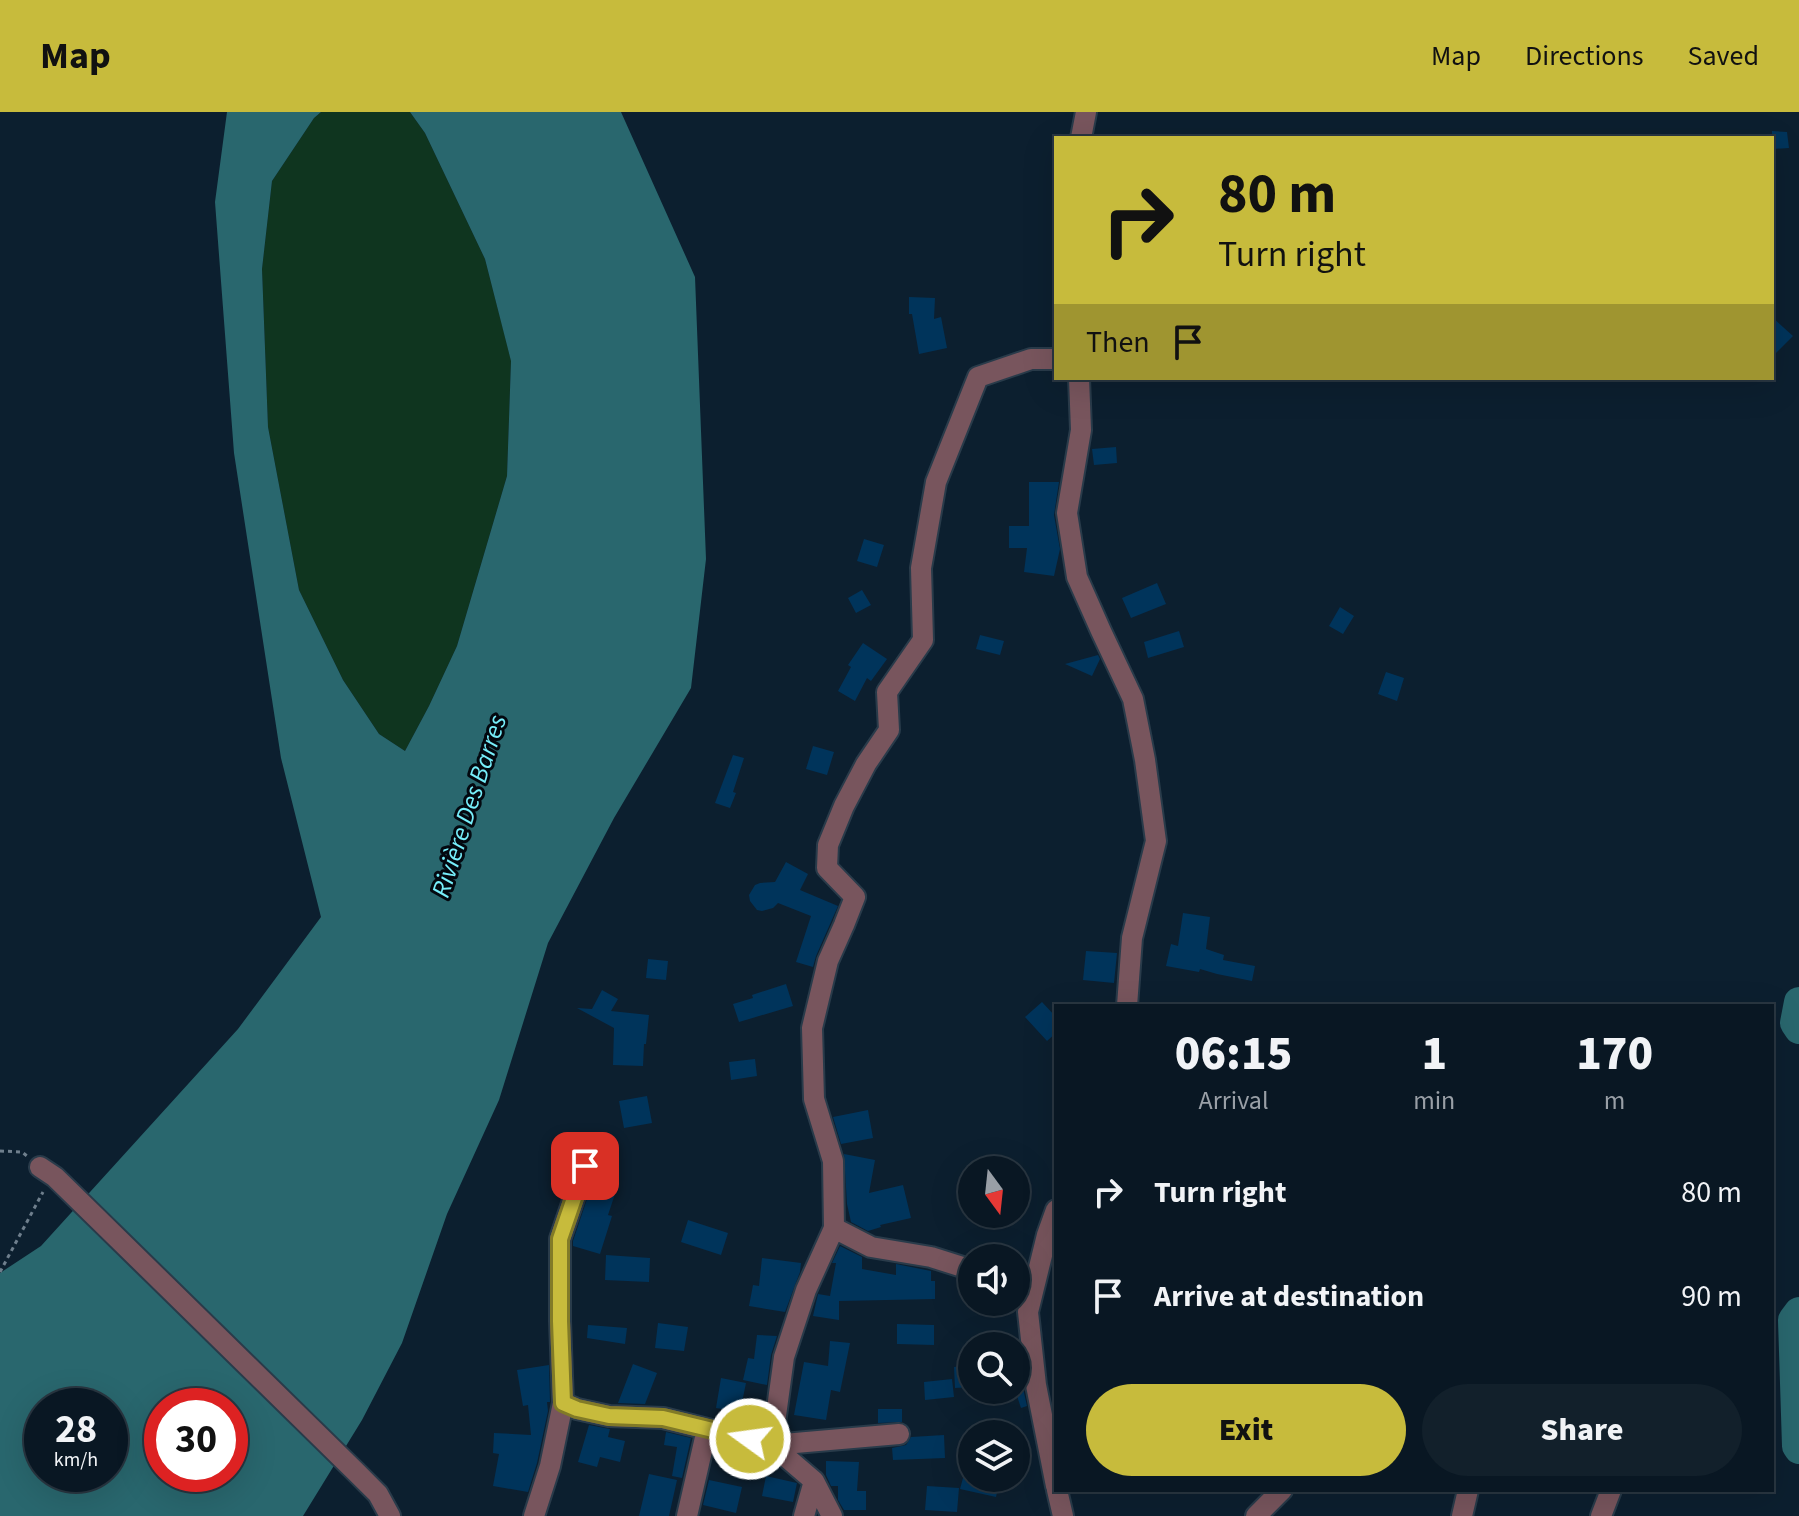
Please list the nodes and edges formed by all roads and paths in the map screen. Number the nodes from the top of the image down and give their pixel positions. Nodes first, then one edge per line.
1 (1086, 112) edge
2 (1081, 136) edge
3 (1054, 359) edge
4 (1079, 380) edge
5 (1127, 1004) edge
6 (0, 1151) edge
7 (585, 1166) dead end
8 (48, 1172) junction
9 (1054, 1215) edge
10 (834, 1228) junction
11 (958, 1266) edge
12 (0, 1272) edge
13 (1030, 1272) edge
14 (1028, 1316) edge
15 (563, 1403) junction
16 (707, 1429) junction
17 (899, 1434) dead end
18 (772, 1445) junction
19 (1054, 1478) edge
20 (814, 1481) junction
21 (1057, 1492) edge
22 (1280, 1492) edge
23 (1468, 1492) edge
24 (1610, 1492) edge
25 (390, 1516) edge
26 (534, 1516) edge
27 (687, 1516) edge
28 (804, 1516) edge
29 (832, 1516) edge
30 (1063, 1516) edge
31 (1256, 1516) edge
32 (1462, 1516) edge
33 (1601, 1516) edge

1 - 2 street
3 - 10 street
4 - 5 street
6 - 8 path
7 - 15 street
8 - 12 path
8 - 25 street
9 - 13 street
10 - 11 street
10 - 18 street
14 - 19 street
15 - 16 street
15 - 26 street
16 - 18 street
16 - 27 street
17 - 18 street
18 - 20 street
20 - 28 street
20 - 29 street
21 - 30 street
22 - 31 street
23 - 32 street
24 - 33 street

